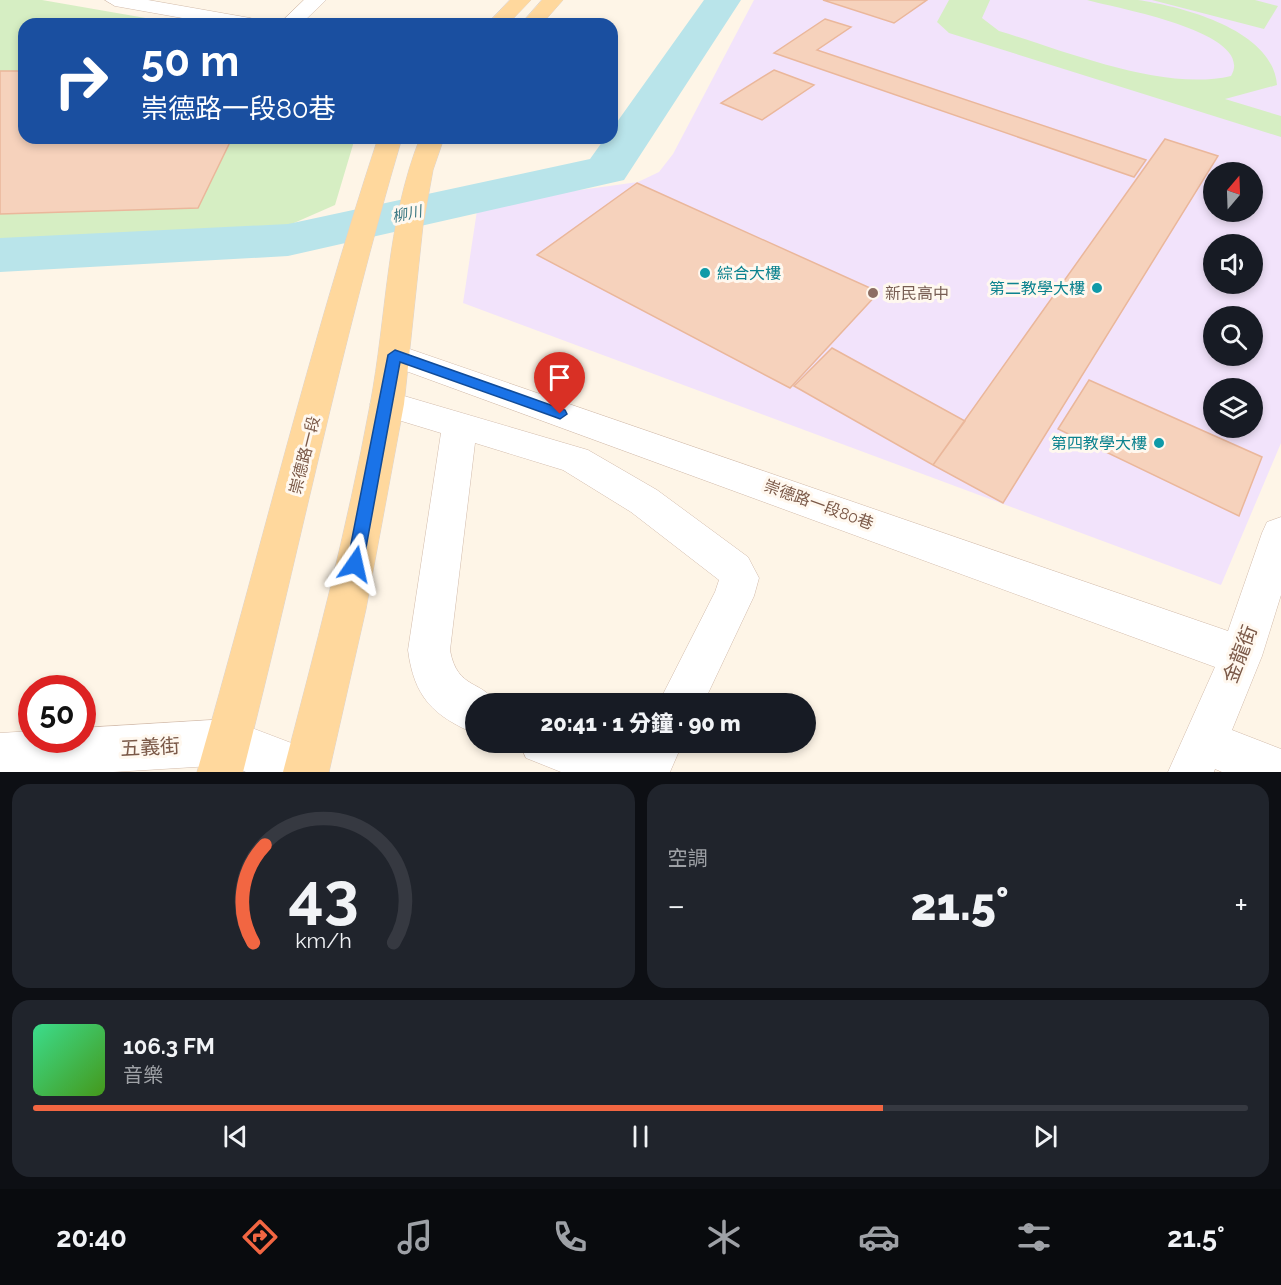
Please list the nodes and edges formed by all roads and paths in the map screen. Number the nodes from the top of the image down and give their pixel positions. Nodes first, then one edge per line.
1 (115, 0) edge
2 (316, 0) edge
3 (521, 0) edge
4 (553, 0) edge
5 (216, 18) edge
6 (296, 18) edge
7 (503, 18) edge
8 (536, 18) edge
9 (388, 144) edge
10 (430, 144) edge
11 (395, 355) junction
12 (387, 404) junction
13 (460, 424) junction
14 (1281, 533) edge
15 (1241, 656) junction
16 (686, 693) edge
17 (465, 706) edge
18 (572, 753) edge
19 (655, 753) edge
20 (0, 756) edge
21 (224, 757) edge
22 (1207, 762) edge
23 (306, 772) edge
24 (631, 772) edge
25 (638, 772) edge
26 (1280, 772) edge

1 - 5 street
2 - 6 street
3 - 7 main road
4 - 8 main road
9 - 21 main road, 崇德路一段
10 - 11 main road
11 - 12 main road
11 - 15 street, 崇德路一段80巷
12 - 13 street
12 - 23 main road
13 - 16 street
13 - 17 street
14 - 15 street, 金龍街
15 - 22 street, 金龍街
18 - 24 street
19 - 25 street
20 - 21 street, 五義街
21 - 23 street
22 - 26 street

